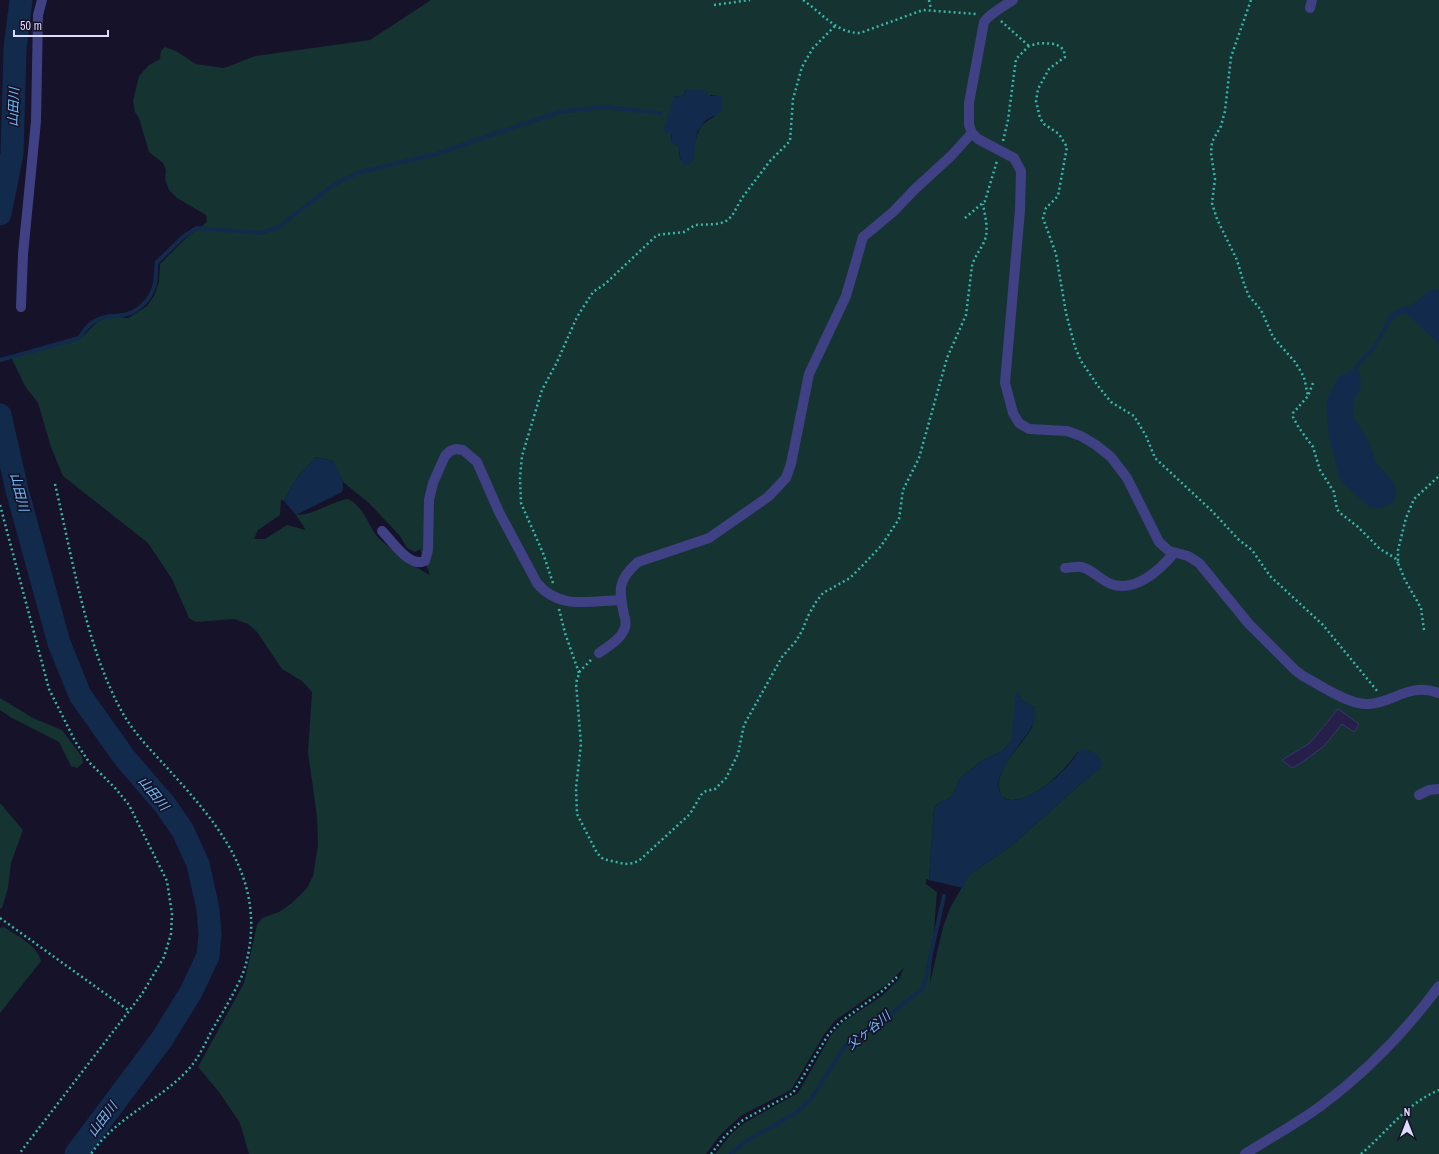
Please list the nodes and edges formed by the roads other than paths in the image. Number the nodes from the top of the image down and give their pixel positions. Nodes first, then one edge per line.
1 (42, 0) edge
2 (1013, 0) edge
3 (972, 133) junction
4 (21, 307) dead end
5 (382, 531) dead end
6 (1174, 553) junction
7 (1065, 568) dead end
8 (621, 600) junction
9 (599, 653) road end
10 (1439, 693) edge
11 (1439, 790) edge
12 (1419, 795) dead end
13 (1439, 986) edge
14 (1245, 1154) edge

1 - 4 street
2 - 3 street
3 - 6 street
3 - 8 street
5 - 8 street
6 - 7 street
6 - 10 street
8 - 9 street
11 - 12 street
13 - 14 street

